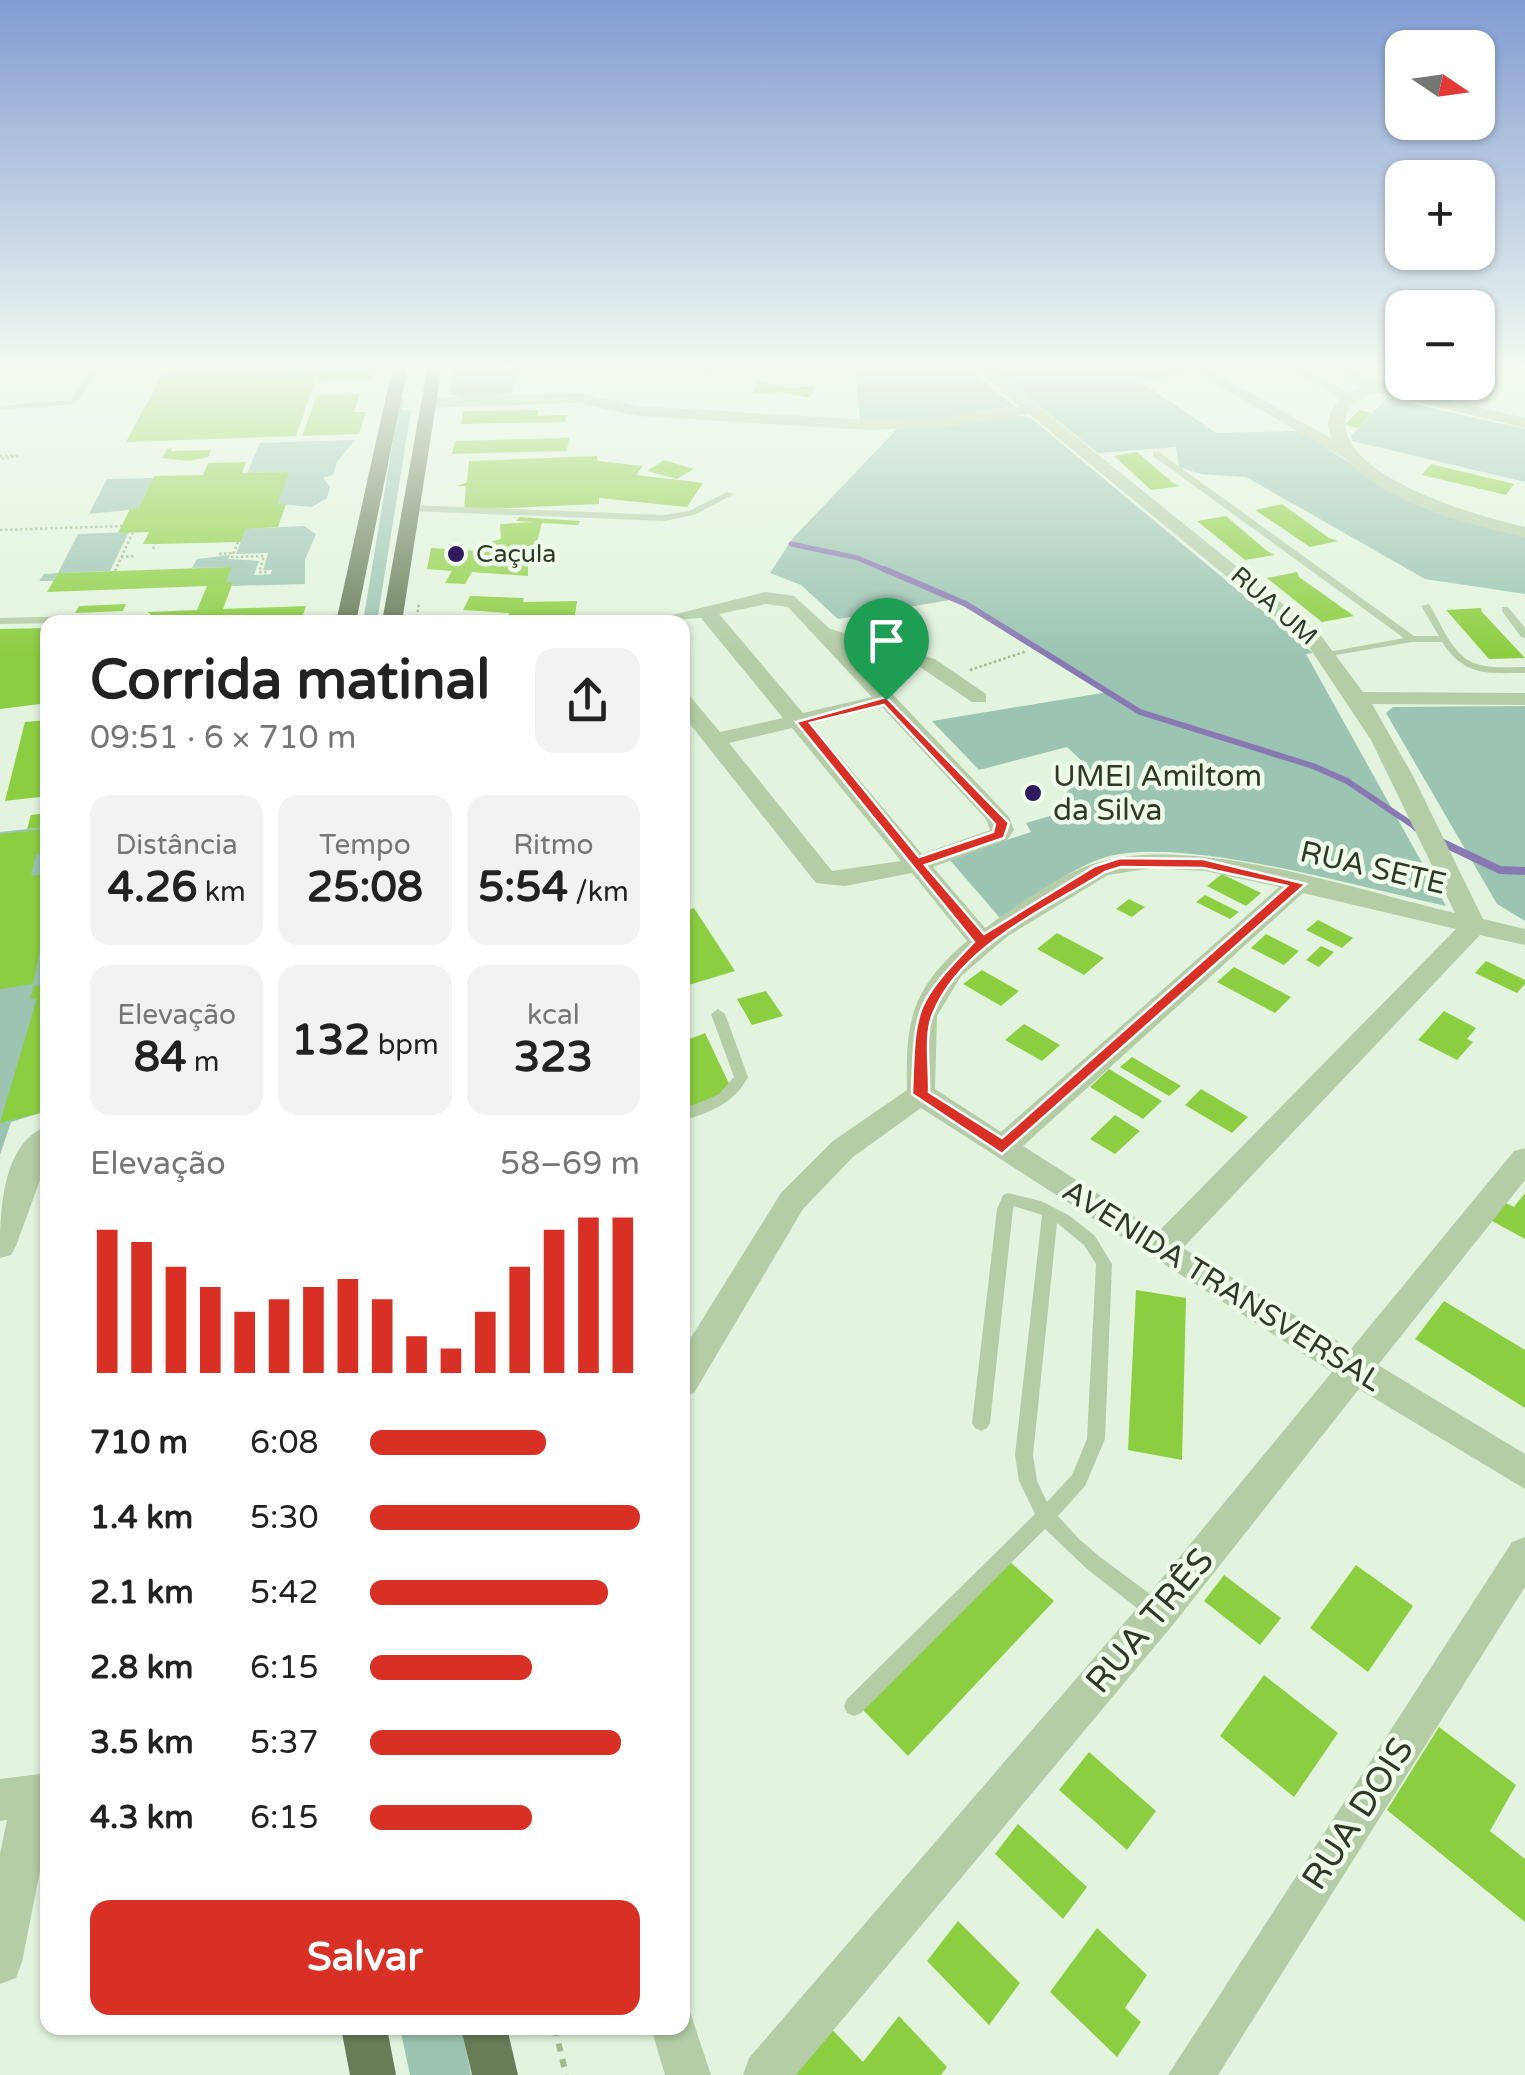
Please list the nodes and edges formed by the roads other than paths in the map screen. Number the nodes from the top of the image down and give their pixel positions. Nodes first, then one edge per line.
1 (379, 462) edge
2 (419, 462) edge
3 (1098, 462) edge
4 (1167, 462) edge
5 (1362, 462) edge
6 (730, 494) dead end
7 (411, 508) junction
8 (1525, 532) edge
9 (1426, 606) dead end
10 (1505, 609) dead end
11 (708, 612) junction
12 (347, 615) edge
13 (393, 615) edge
14 (690, 615) edge
15 (40, 620) edge
16 (0, 621) edge
17 (828, 634) junction
18 (1525, 634) edge
19 (1412, 639) junction
20 (1446, 639) junction
21 (1328, 655) junction
22 (1525, 670) edge
23 (979, 698) dead end
24 (1359, 698) junction
25 (1525, 699) edge
26 (886, 700) junction
27 (690, 709) edge
28 (802, 722) junction
29 (715, 740) junction
30 (916, 863) junction
31 (1298, 884) junction
32 (1474, 926) junction
33 (1525, 937) edge
34 (982, 942) junction
35 (718, 1014) dead end
36 (921, 1094) junction
37 (690, 1113) edge
38 (40, 1147) edge
39 (1002, 1148) junction
40 (1525, 1159) edge
41 (1050, 1213) junction
42 (0, 1246) edge
43 (1162, 1250) junction
44 (1354, 1368) junction
45 (690, 1370) edge
46 (982, 1423) dead end
47 (1525, 1473) edge
48 (1043, 1519) junction
49 (1525, 1554) edge
50 (1158, 1613) junction
51 (854, 1706) dead end
52 (27, 1797) edge
53 (0, 1962) edge
54 (365, 2035) edge
55 (486, 2035) edge
56 (676, 2035) edge
57 (374, 2075) edge
58 (495, 2075) edge
59 (688, 2075) edge
60 (766, 2075) edge
61 (1191, 2075) edge

1 - 12 main road
2 - 7 main road
3 - 21 street, RUA UM
4 - 19 lane
5 - 8 street
6 - 7 lane
7 - 13 main road
9 - 20 lane
10 - 18 lane
11 - 14 street
11 - 17 street
11 - 28 street
15 - 16 lane
17 - 23 street
17 - 26 street
19 - 20 lane
19 - 21 lane
20 - 22 lane
21 - 24 street, RUA UM
24 - 25 street
24 - 32 street, RUA UM
26 - 28 street
26 - 30 street
27 - 29 street
28 - 29 street
28 - 30 street
29 - 30 street
30 - 34 street
31 - 32 street, RUA SETE
31 - 34 street, RUA SETE
31 - 39 street
32 - 33 street, RUA SETE
32 - 43 street
34 - 36 street, RUA SETE
35 - 37 lane
36 - 39 street, AVENIDA TRANSVERSAL
36 - 45 street
38 - 42 street
39 - 43 street, AVENIDA TRANSVERSAL
40 - 44 street, RUA TRÊS
41 - 46 lane
41 - 48 lane
41 - 48 lane
43 - 44 street, AVENIDA TRANSVERSAL
44 - 47 street, AVENIDA TRANSVERSAL
44 - 50 street, RUA TRÊS
48 - 50 lane
48 - 51 lane
49 - 61 street, RUA DOIS
50 - 60 street, RUA TRÊS
52 - 53 street
54 - 57 main road
55 - 58 main road
56 - 59 street

